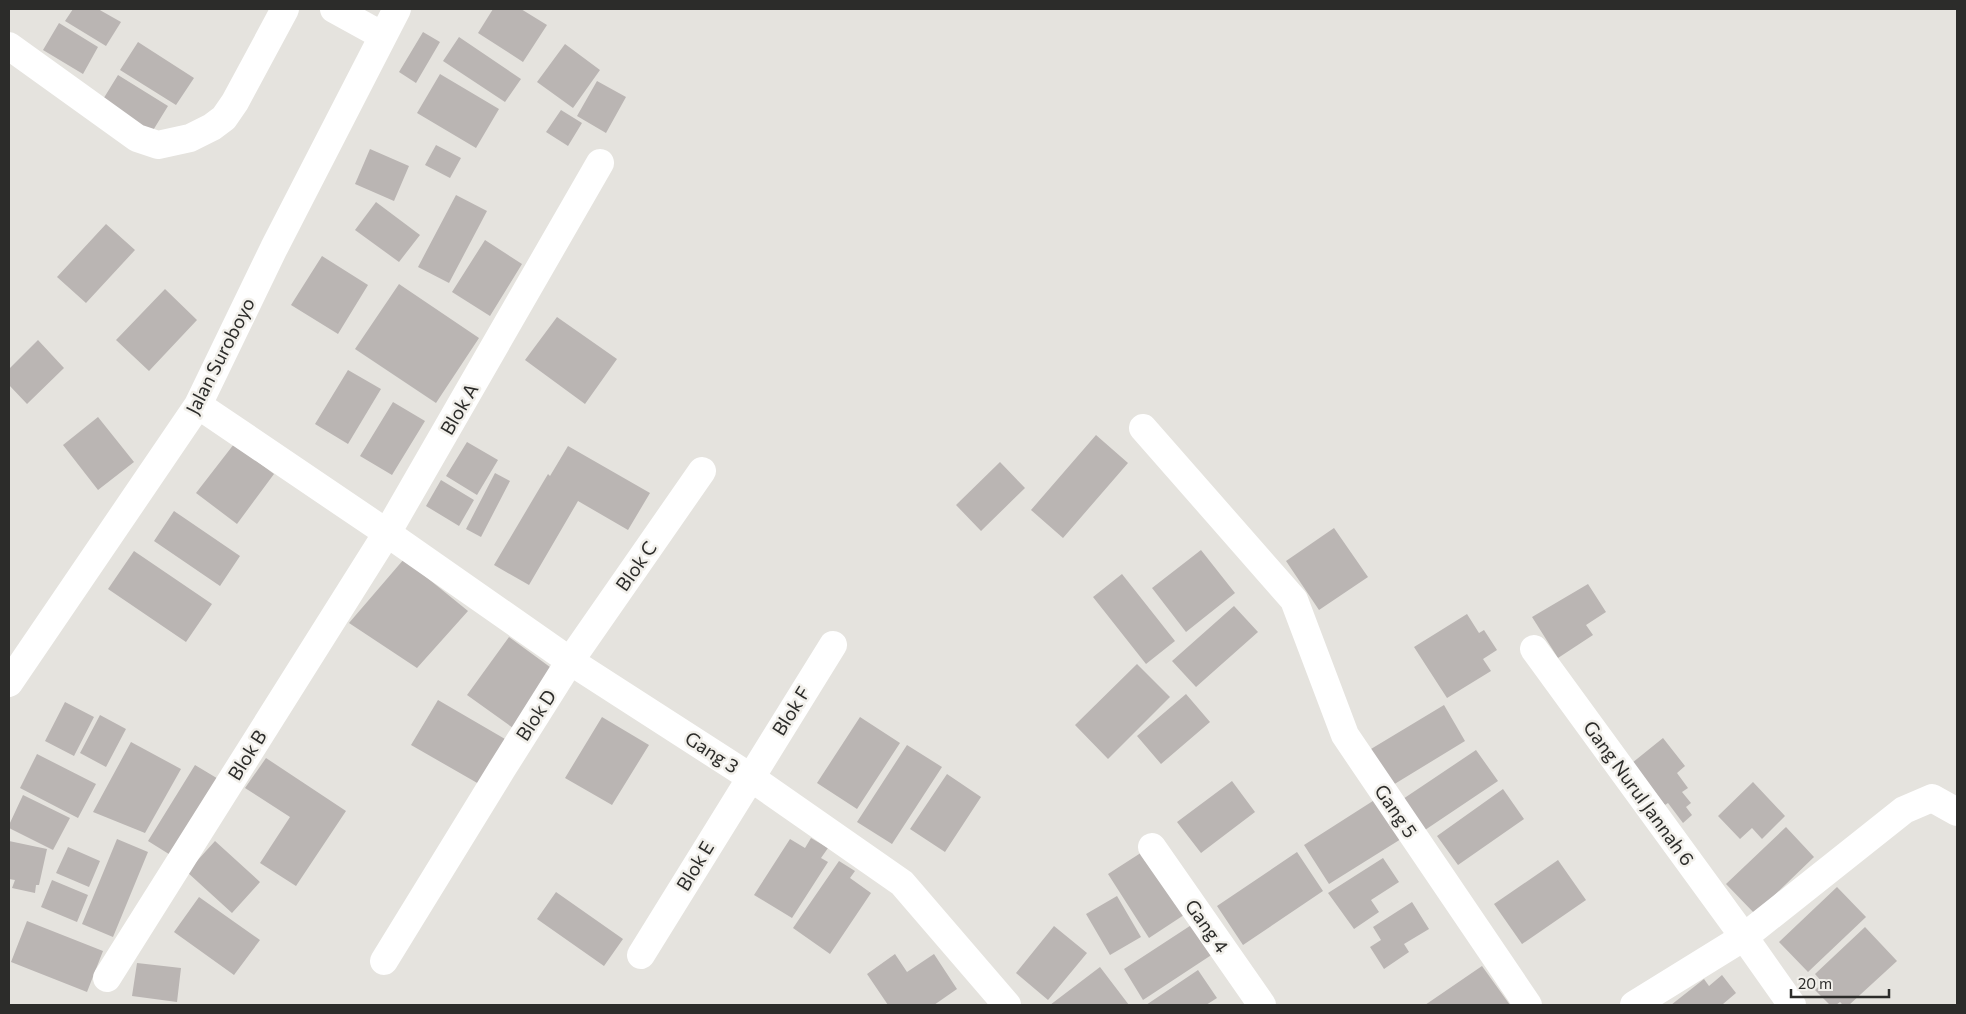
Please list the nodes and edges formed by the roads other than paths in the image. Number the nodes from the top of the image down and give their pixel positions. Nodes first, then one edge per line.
1 (285, 9) edge
2 (334, 9) edge
3 (397, 9) edge
4 (383, 36) junction
5 (9, 46) edge
6 (600, 163) dead end
7 (198, 405) junction
8 (1143, 428) dead end
9 (702, 470) dead end
10 (387, 533) junction
11 (833, 645) dead end
12 (1534, 649) dead end
13 (570, 661) junction
14 (9, 683) edge
15 (750, 777) junction
16 (1957, 812) edge
17 (1152, 847) dead end
18 (1744, 937) junction
19 (641, 955) dead end
20 (384, 961) dead end
21 (107, 978) dead end
22 (1007, 1005) edge
23 (1262, 1005) edge
24 (1528, 1005) edge
25 (1634, 1005) edge
26 (1792, 1005) edge

1 - 5 street
2 - 4 street
3 - 4 street, Jalan Suroboyo
4 - 7 street, Jalan Suroboyo
6 - 10 street, Blok A
7 - 10 street, Gang 3
7 - 14 street, Jalan Suroboyo
8 - 24 street, Gang 5
9 - 13 street, Blok C
10 - 13 street, Gang 3
10 - 21 street, Blok B
11 - 15 street, Blok F
12 - 18 street, Gang Nurul Jannah 6
13 - 15 street, Gang 3
13 - 20 street, Blok D
15 - 19 street, Blok E
15 - 22 street, Gang 3
16 - 18 street
17 - 23 street, Gang 4
18 - 25 street
18 - 26 street, Gang Nurul Jannah 6

